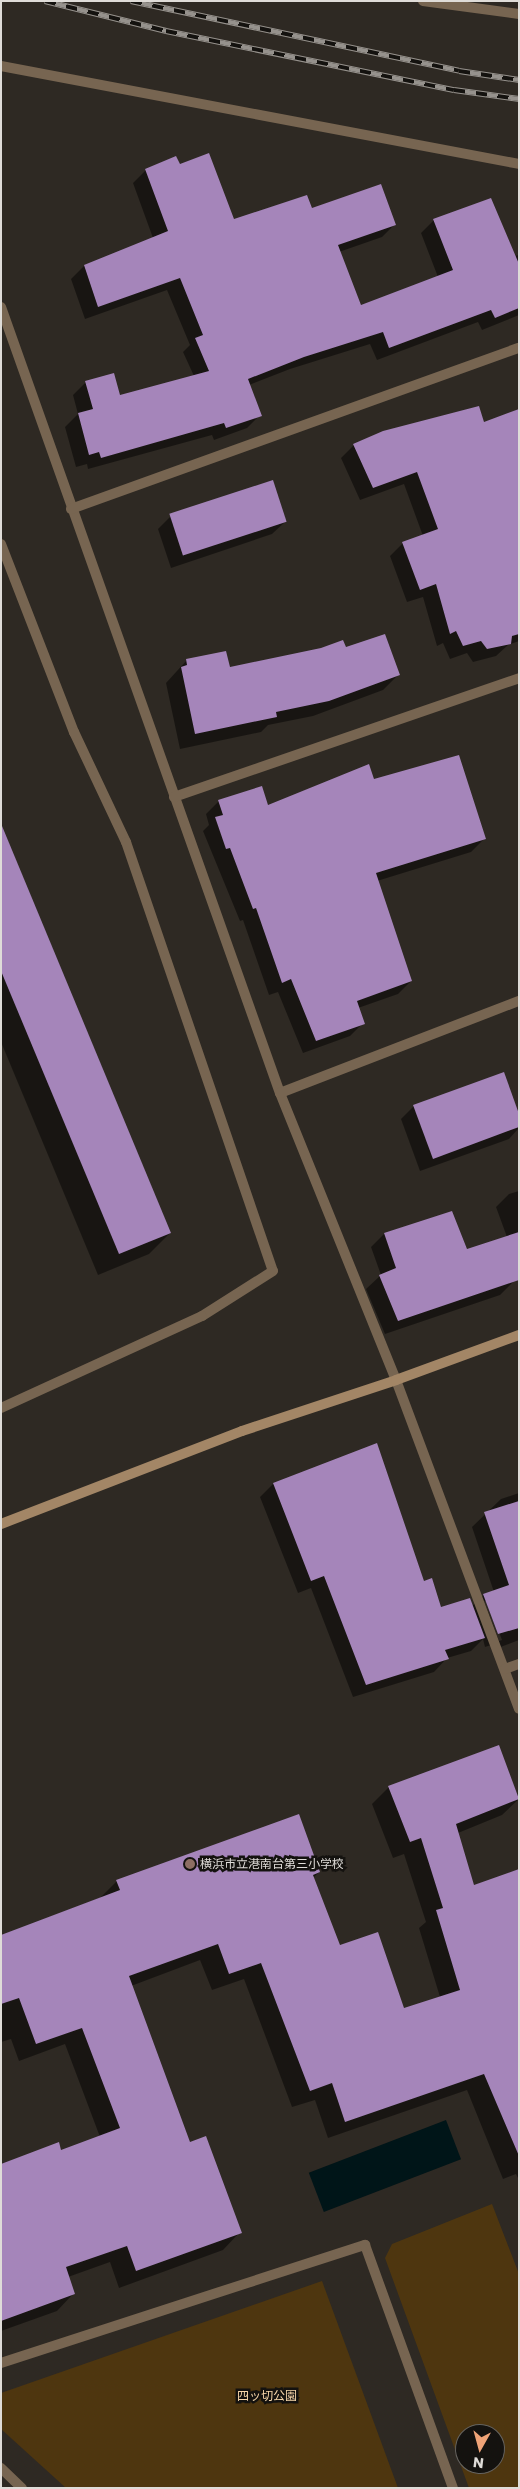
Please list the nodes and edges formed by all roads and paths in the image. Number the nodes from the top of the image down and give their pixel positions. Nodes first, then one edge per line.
1 (423, 1) edge
2 (472, 4) edge
3 (519, 14) edge
4 (1, 66) edge
5 (519, 164) edge
6 (1, 307) edge
7 (519, 348) edge
8 (71, 509) junction
9 (1, 544) edge
10 (519, 678) edge
11 (174, 797) junction
12 (519, 1001) edge
13 (280, 1093) junction
14 (519, 1335) edge
15 (396, 1380) junction
16 (1, 1408) edge
17 (1, 1524) edge
18 (519, 1664) edge
19 (504, 1669) junction
20 (519, 1709) edge
21 (1, 2364) edge
22 (1, 2468) edge
23 (22, 2488) edge
24 (453, 2488) edge

1 - 2 street
2 - 3 street
4 - 5 street
6 - 8 street
7 - 8 street
8 - 11 street
9 - 16 street
10 - 11 street
11 - 13 street
12 - 13 street
13 - 15 street
14 - 15 street
15 - 17 street
15 - 19 street
18 - 19 street
19 - 20 street
21 - 24 street
22 - 23 street

